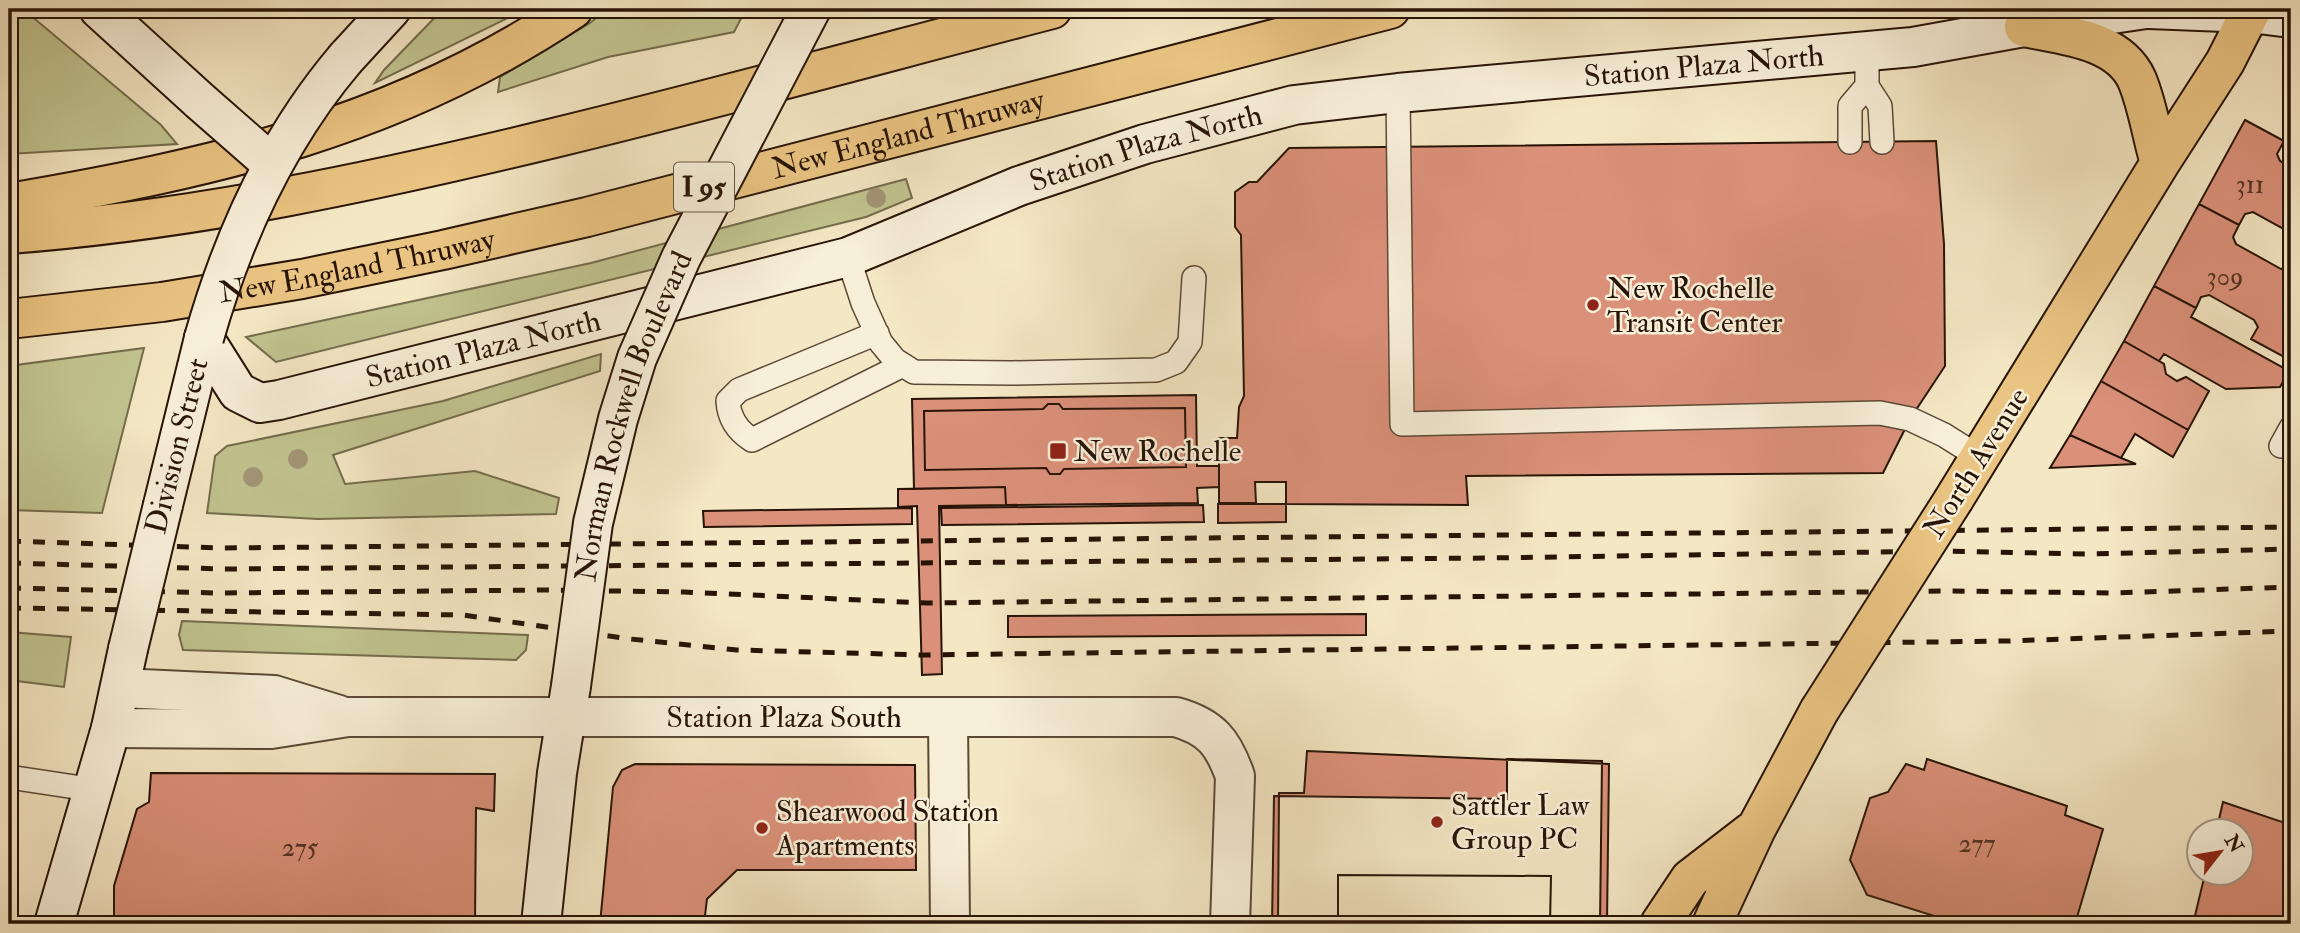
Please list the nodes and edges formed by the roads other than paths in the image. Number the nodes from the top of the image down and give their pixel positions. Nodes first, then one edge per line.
1 (99, 9) edge
2 (391, 9) edge
3 (573, 9) edge
4 (811, 9) edge
5 (1052, 9) edge
6 (1390, 9) edge
7 (2148, 9) edge
8 (2251, 11) edge
9 (2291, 18) edge
10 (2024, 27) junction
11 (1867, 69) junction
12 (1398, 93) junction
13 (1850, 142) dead end
14 (1882, 142) dead end
15 (2160, 163) junction
16 (273, 165) junction
17 (9, 203) edge
18 (9, 234) edge
19 (848, 257) junction
20 (1194, 278) dead end
21 (9, 319) edge
22 (877, 333) junction
23 (204, 338) junction
24 (903, 365) junction
25 (1979, 457) junction
26 (120, 688) junction
27 (569, 702) junction
28 (348, 717) junction
29 (948, 718) junction
30 (111, 728) junction
31 (9, 777) edge
32 (95, 790) junction
33 (1756, 829) junction
34 (54, 924) edge
35 (541, 924) edge
36 (950, 924) edge
37 (1230, 924) edge
38 (1660, 924) edge
39 (1712, 924) edge

1 - 16 street, bridge
2 - 16 street, Division Street, bridge
3 - 17 main road
4 - 27 street, Norman Rockwell Boulevard, bridge
5 - 18 main road
6 - 21 main road, New England Thruway / I 95
7 - 8 street, Station Plaza North
7 - 10 street, Station Plaza North
8 - 9 street, Station Plaza North
8 - 15 main road, North Avenue
10 - 11 street, Station Plaza North
10 - 15 main road
11 - 12 street, Station Plaza North
11 - 13 lane
11 - 14 lane
12 - 19 street, Station Plaza North
12 - 25 lane
15 - 25 main road, North Avenue
16 - 23 street, Division Street, bridge
19 - 22 lane
19 - 23 street, Station Plaza North
20 - 24 lane
22 - 24 lane
22 - 24 lane
23 - 26 street, Division Street, bridge
25 - 33 main road, North Avenue, bridge
26 - 28 street, Station Plaza South
26 - 30 street, Division Street
27 - 28 street, Station Plaza South
27 - 29 street, Station Plaza South
27 - 35 street, Norman Rockwell Boulevard
28 - 30 street, Station Plaza South
29 - 36 street
29 - 37 street, Station Plaza South
30 - 32 street, Division Street
31 - 32 lane
32 - 34 street, Division Street
33 - 38 main road
33 - 39 main road, North Avenue

